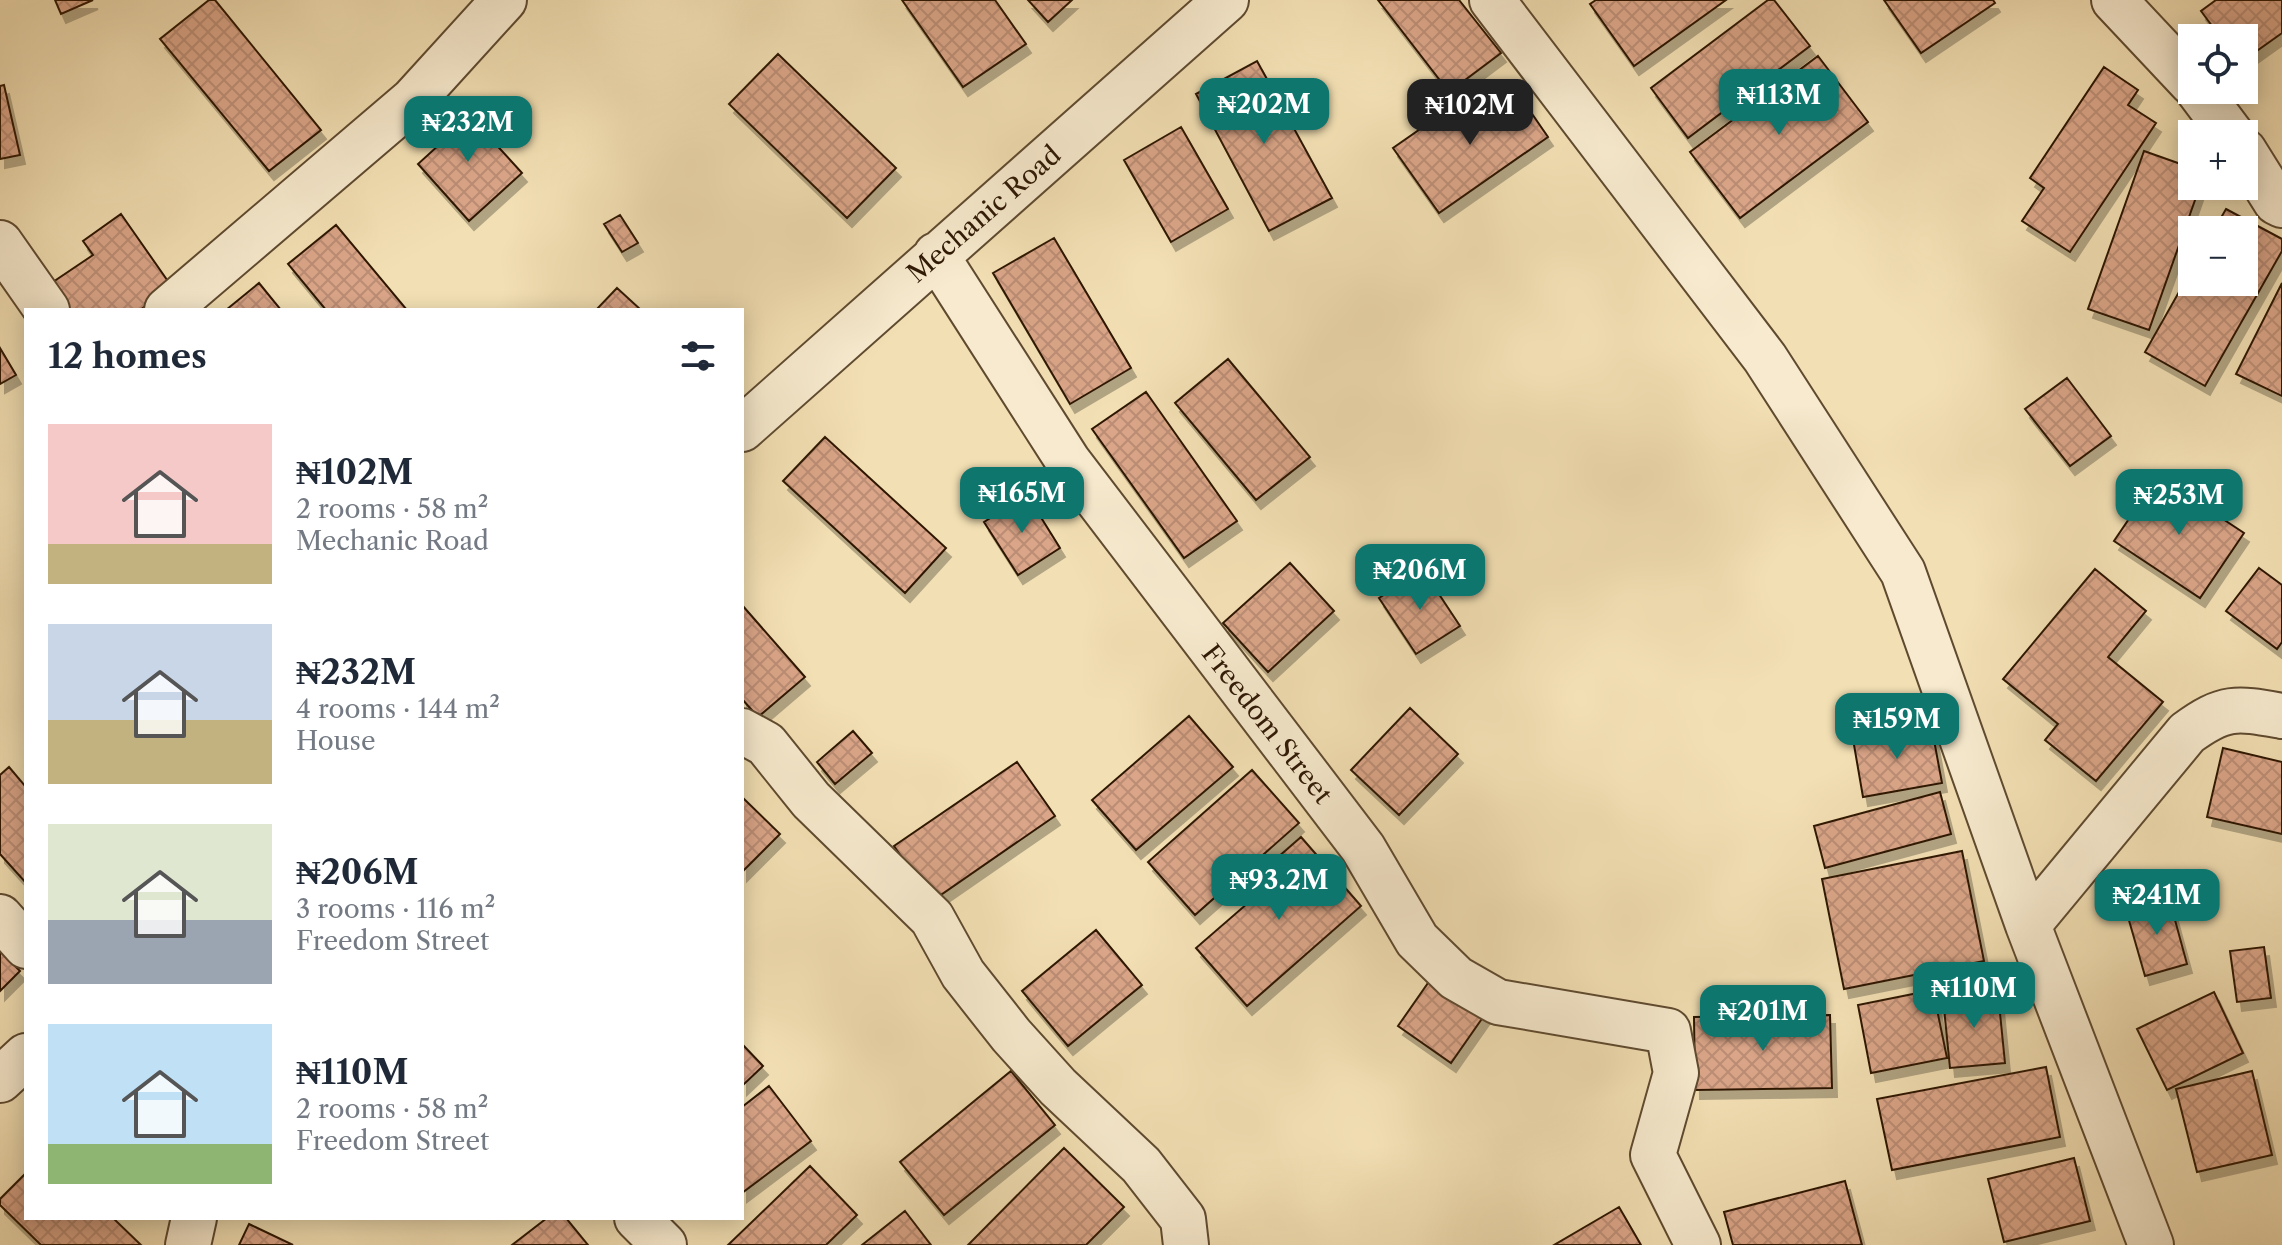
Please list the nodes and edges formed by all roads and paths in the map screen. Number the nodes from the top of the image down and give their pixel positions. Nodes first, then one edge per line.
1 (504, 0) edge
2 (1226, 0) edge
3 (1492, 0) edge
4 (2114, 0) edge
5 (2178, 68) edge
6 (2258, 173) edge
7 (2282, 205) edge
8 (0, 243) edge
9 (936, 255) junction
10 (46, 308) edge
11 (169, 308) edge
12 (744, 427) edge
13 (2282, 716) edge
14 (744, 732) edge
15 (0, 917) edge
16 (2028, 925) junction
17 (24, 944) edge
18 (24, 1058) edge
19 (0, 1080) edge
20 (194, 1220) edge
21 (639, 1220) edge
22 (188, 1245) edge
23 (664, 1245) edge
24 (1186, 1245) edge
25 (1698, 1245) edge
26 (2151, 1245) edge

1 - 11 street
2 - 9 street, Mechanic Road
3 - 16 street
4 - 5 street
6 - 7 street
8 - 10 street
9 - 12 street, Mechanic Road
9 - 25 street, Freedom Street
13 - 16 street
14 - 24 street
15 - 17 street
16 - 26 street
18 - 19 street
20 - 22 street
21 - 23 street

